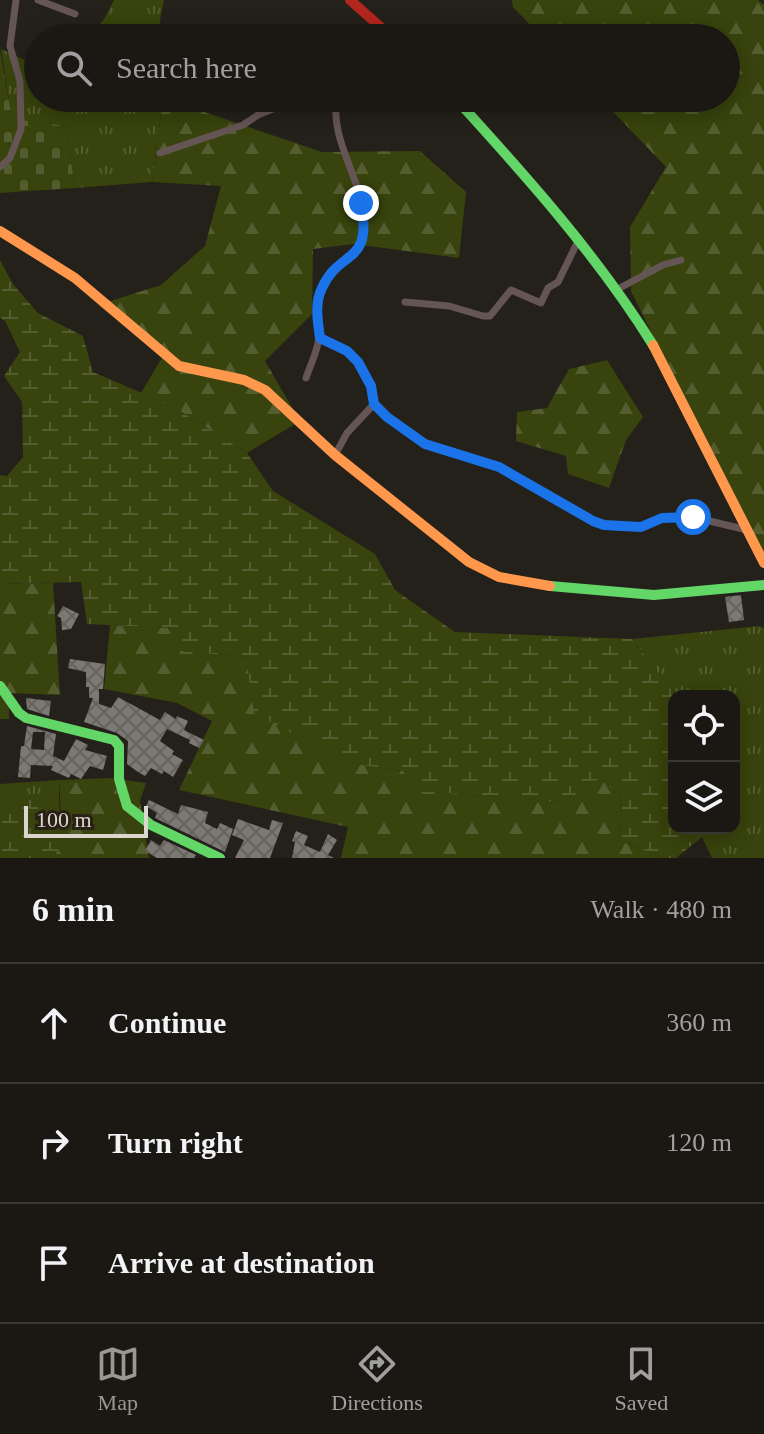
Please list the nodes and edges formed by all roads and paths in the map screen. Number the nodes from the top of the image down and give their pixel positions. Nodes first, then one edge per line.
1 (16, 0) edge
2 (38, 0) edge
3 (350, 0) edge
4 (75, 14) dead end
5 (377, 24) edge
6 (270, 112) edge
7 (337, 112) edge
8 (467, 112) edge
9 (160, 153) dead end
10 (0, 167) edge
11 (0, 231) edge
12 (579, 239) junction
13 (681, 260) dead end
14 (616, 290) junction
15 (405, 302) dead end
16 (320, 338) junction
17 (306, 378) dead end
18 (374, 404) junction
19 (335, 455) junction
20 (747, 530) junction
21 (764, 563) edge
22 (764, 585) edge
23 (0, 686) edge
24 (220, 858) edge

1 - 10 street
2 - 4 street
3 - 5 street
6 - 9 street
7 - 16 street
8 - 12 street
11 - 19 street
12 - 14 street
12 - 15 street
13 - 14 street
14 - 20 street
16 - 17 street
16 - 18 street
18 - 19 street
18 - 20 street
19 - 22 street
20 - 21 street
23 - 24 street

